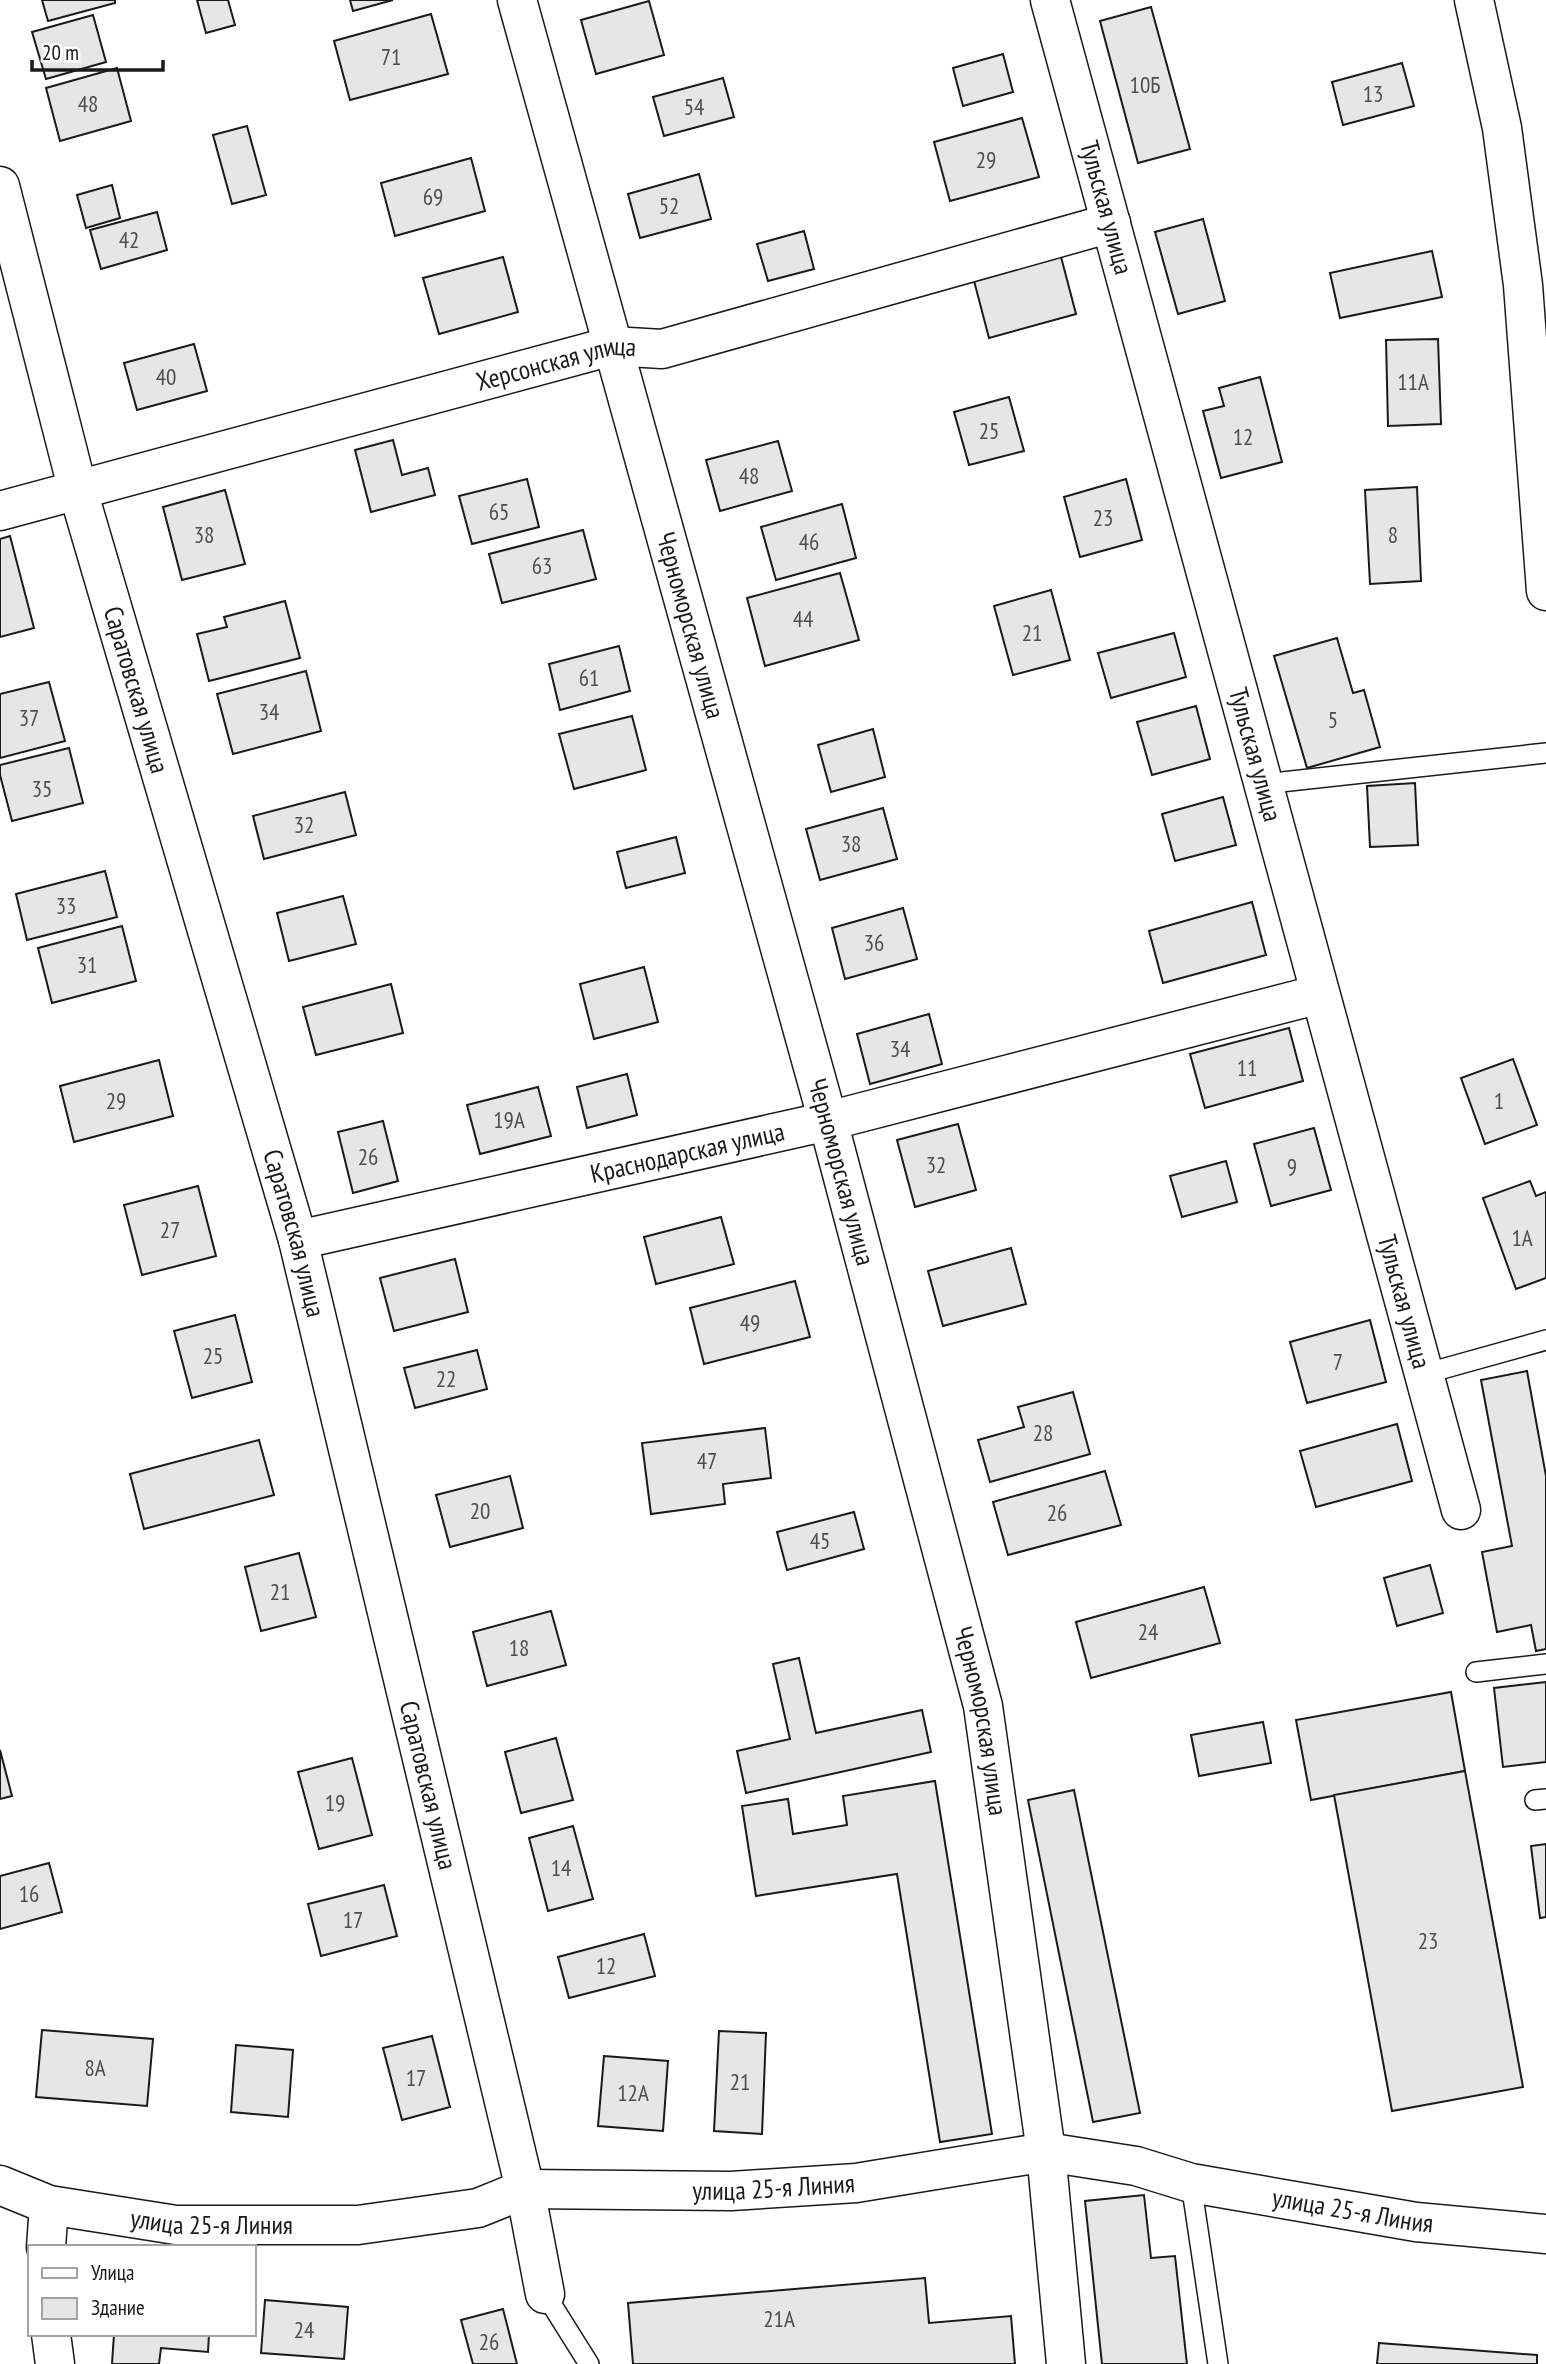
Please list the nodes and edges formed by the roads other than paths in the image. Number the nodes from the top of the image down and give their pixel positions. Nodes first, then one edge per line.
1 (517, 0) edge
2 (1050, 0) edge
3 (1474, 0) edge
4 (0, 186) edge
5 (1111, 223) junction
6 (1534, 283) edge
7 (612, 346) junction
8 (78, 491) junction
9 (0, 511) edge
10 (1546, 591) edge
11 (1546, 753) edge
12 (1263, 784) junction
13 (1320, 994) junction
14 (828, 1121) junction
15 (298, 1240) junction
16 (1545, 1345) edge
17 (1424, 1374) junction
18 (1461, 1510) dead end
19 (1546, 1664) edge
20 (1476, 1672) dead end
21 (1046, 2152) junction
22 (1191, 2183) junction
23 (0, 2185) edge
24 (525, 2189) junction
25 (49, 2205) junction
26 (1546, 2234) edge
27 (46, 2245) edge
28 (545, 2294) joint
29 (51, 2336) edge
30 (55, 2364) edge
31 (589, 2364) edge
32 (1066, 2364) edge
33 (1218, 2364) edge

1 - 7 street, Черноморская улица
2 - 5 street, Тульская улица
3 - 6 street
4 - 8 street, Саратовская улица
5 - 7 street, Херсонская улица
5 - 12 street, Тульская улица
6 - 10 street
7 - 8 street, Херсонская улица
7 - 14 street, Черноморская улица
8 - 9 street, Херсонская улица
8 - 15 street, Саратовская улица
11 - 12 lane
12 - 13 street, Тульская улица
13 - 14 street, Краснодарская улица
13 - 17 street, Тульская улица
14 - 15 street, Краснодарская улица
14 - 21 street, Черноморская улица
15 - 24 street, Саратовская улица
16 - 17 lane
17 - 18 street, Тульская улица
19 - 20 lane
21 - 22 street, улица 25-я Линия
21 - 24 street, улица 25-я Линия
21 - 32 street, Черноморская улица
22 - 26 street, улица 25-я Линия
22 - 33 lane
23 - 25 street, улица 25-я Линия
24 - 25 street, улица 25-я Линия
24 - 28 street, Саратовская улица
25 - 27 street
28 - 31 lane
29 - 30 street

